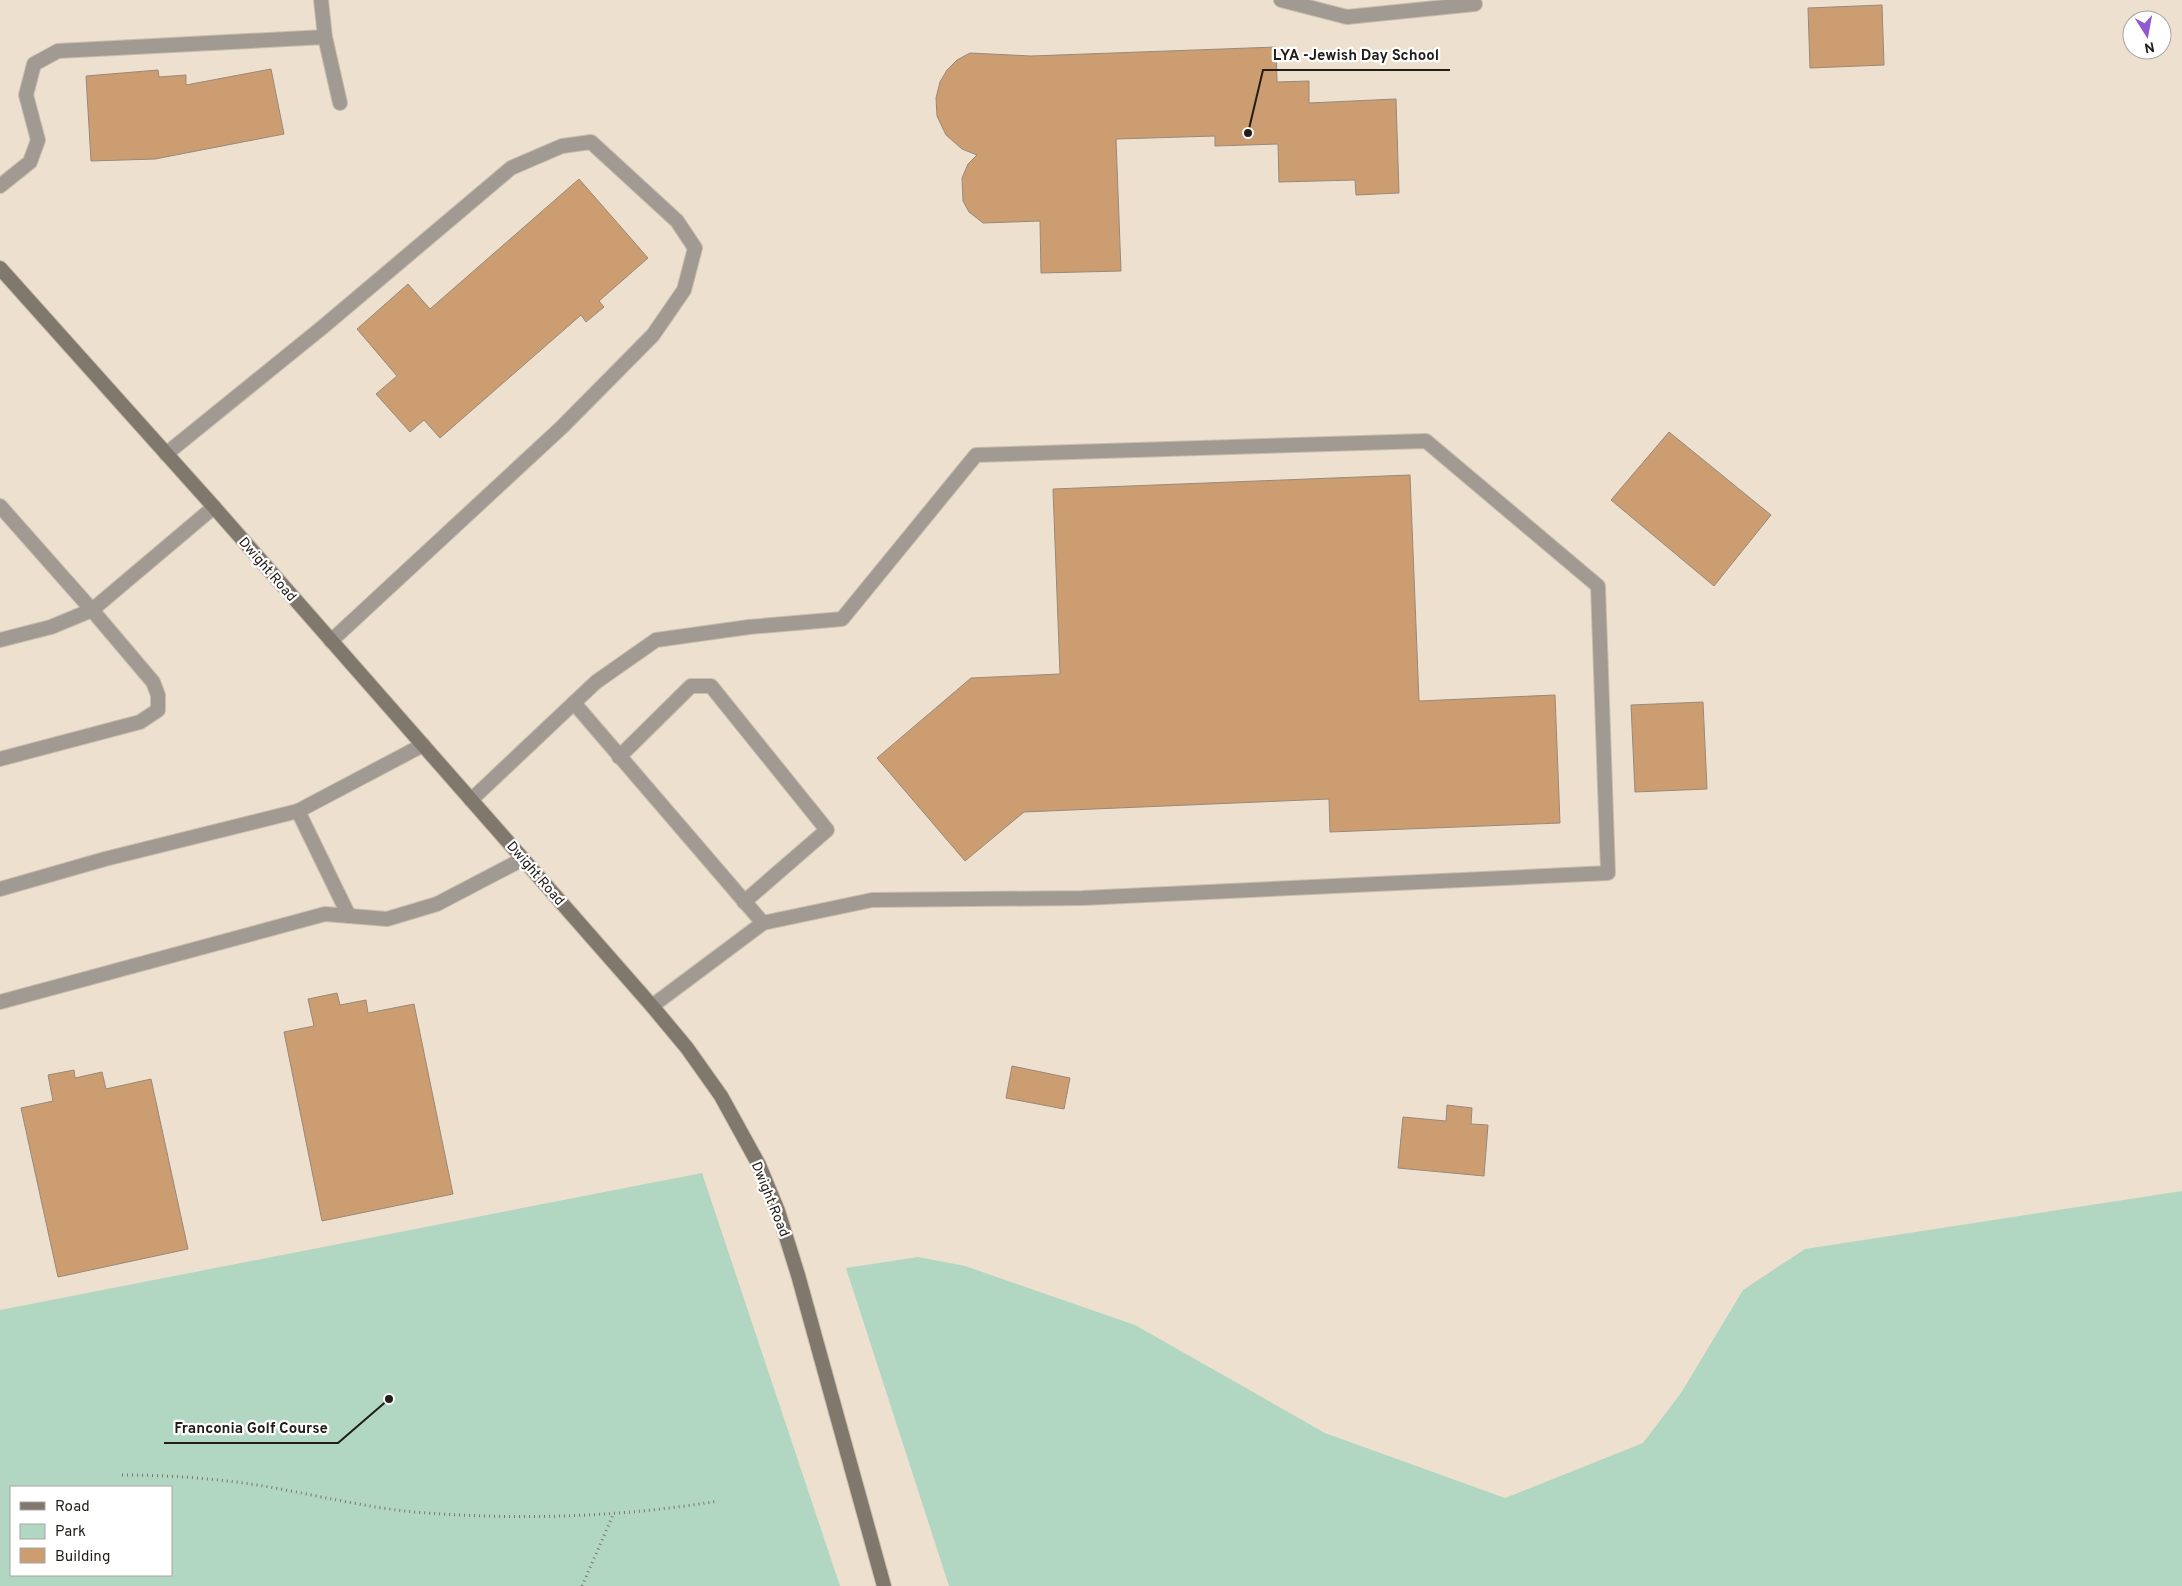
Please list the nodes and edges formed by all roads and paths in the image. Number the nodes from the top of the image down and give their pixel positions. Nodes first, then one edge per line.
1 (321, 0) edge
2 (1281, 0) edge
3 (1475, 4) dead end
4 (325, 37) junction
5 (340, 104) dead end
6 (0, 186) edge
7 (0, 268) edge
8 (166, 454) junction
9 (0, 506) edge
10 (214, 507) junction
11 (92, 610) junction
12 (0, 640) edge
13 (331, 641) junction
14 (574, 703) junction
15 (423, 745) junction
16 (619, 757) junction
17 (0, 759) edge
18 (471, 800) junction
19 (298, 811) junction
20 (523, 859) junction
21 (0, 889) edge
22 (744, 902) junction
23 (349, 916) junction
24 (762, 923) junction
25 (0, 1002) edge
26 (652, 1006) junction
27 (122, 1475) dead end
28 (718, 1501) dead end
29 (613, 1515) junction
30 (582, 1586) edge
31 (884, 1586) edge

1 - 4 lane
2 - 3 lane
4 - 5 lane
4 - 6 lane
7 - 8 main road, Dwight Road
8 - 10 main road, Dwight Road
8 - 13 lane
9 - 11 lane
10 - 11 lane
10 - 13 main road, Dwight Road
11 - 12 lane
11 - 17 lane
13 - 15 main road, Dwight Road
14 - 16 lane
14 - 18 lane
14 - 24 lane
15 - 18 main road, Dwight Road
15 - 19 lane
16 - 22 lane
16 - 22 lane
18 - 20 main road, Dwight Road
19 - 21 lane
19 - 23 lane
20 - 23 lane
20 - 26 main road, Dwight Road
22 - 24 lane
23 - 25 lane
24 - 26 lane
26 - 31 main road, Dwight Road
27 - 29 path
28 - 29 path
29 - 30 path

